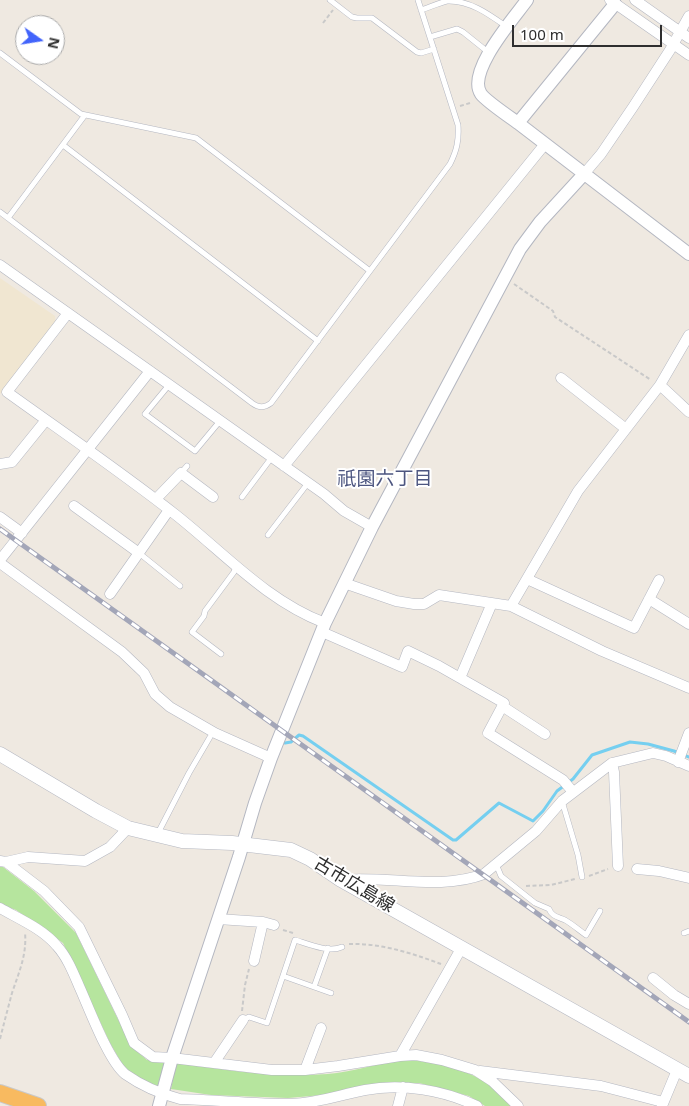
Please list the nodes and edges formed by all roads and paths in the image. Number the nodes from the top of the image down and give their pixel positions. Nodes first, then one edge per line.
1 (330, 0) edge
2 (418, 0) edge
3 (527, 0) edge
4 (635, 0) edge
5 (613, 2) edge
6 (421, 10) junction
7 (689, 16) edge
8 (507, 27) junction
9 (685, 35) edge
10 (430, 37) junction
11 (673, 44) junction
12 (434, 49) junction
13 (0, 53) edge
14 (489, 53) junction
15 (689, 55) edge
16 (85, 115) junction
17 (518, 123) junction
18 (546, 144) junction
19 (63, 145) junction
20 (584, 174) junction
21 (0, 212) edge
22 (8, 218) junction
23 (689, 254) edge
24 (0, 265) edge
25 (370, 271) junction
26 (508, 280) dead end
27 (68, 313) junction
28 (689, 335) edge
29 (318, 341) junction
30 (150, 371) junction
31 (561, 378) dead end
32 (169, 385) junction
33 (659, 385) junction
34 (689, 412) edge
35 (46, 420) junction
36 (220, 421) junction
37 (626, 429) junction
38 (88, 450) junction
39 (272, 457) junction
40 (0, 464) edge
41 (284, 466) junction
42 (308, 482) junction
43 (213, 497) dead end
44 (242, 497) dead end
45 (156, 499) junction
46 (74, 506) dead end
47 (169, 510) junction
48 (0, 517) edge
49 (372, 528) junction
50 (22, 532) junction
51 (268, 535) dead end
52 (139, 553) junction
53 (0, 562) edge
54 (236, 566) junction
55 (527, 579) junction
56 (659, 580) dead end
57 (344, 583) junction
58 (180, 586) dead end
59 (110, 594) dead end
60 (649, 599) junction
61 (492, 603) junction
62 (512, 606) junction
63 (689, 624) edge
64 (323, 628) junction
65 (222, 654) dead end
66 (460, 678) junction
67 (689, 688) edge
68 (502, 706) junction
69 (689, 733) edge
70 (546, 734) dead end
71 (210, 737) dead end
72 (0, 754) edge
73 (271, 758) junction
74 (678, 762) junction
75 (612, 763) junction
76 (689, 766) edge
77 (573, 792) junction
78 (562, 801) junction
79 (128, 828) junction
80 (157, 835) junction
81 (243, 844) junction
82 (3, 861) edge
83 (496, 864) junction
84 (618, 866) dead end
85 (637, 869) dead end
86 (582, 877) dead end
87 (689, 878) edge
88 (341, 880) junction
89 (0, 908) edge
90 (600, 911) dead end
91 (218, 919) junction
92 (24, 922) junction
93 (263, 922) junction
94 (274, 925) joint
95 (294, 933) dead end
96 (341, 946) joint
97 (462, 947) junction
98 (328, 948) junction
99 (254, 961) joint
100 (450, 968) junction
101 (283, 976) junction
102 (653, 978) dead end
103 (314, 987) junction
104 (331, 993) dead end
105 (689, 1004) edge
106 (242, 1020) junction
107 (321, 1028) dead end
108 (0, 1039) edge
109 (400, 1056) junction
110 (172, 1058) junction
111 (214, 1063) junction
112 (305, 1070) junction
113 (475, 1070) junction
114 (683, 1073) edge
115 (403, 1087) junction
116 (0, 1093) edge
117 (161, 1100) edge
118 (663, 1104) edge
119 (38, 1106) edge
120 (398, 1106) edge
121 (477, 1106) edge
122 (518, 1106) edge

1 - 12 lane
2 - 6 lane
3 - 8 street
4 - 9 street
5 - 11 street
5 - 17 street
6 - 8 lane
6 - 10 lane
7 - 9 street
8 - 14 street
9 - 11 street
10 - 12 lane
10 - 14 lane
11 - 15 street
11 - 20 street
12 - 25 lane
13 - 16 lane
14 - 17 street
16 - 19 lane
16 - 25 lane
17 - 18 street
18 - 20 street
18 - 41 street
19 - 22 lane
19 - 29 lane
20 - 23 street
20 - 49 street
21 - 22 lane
22 - 29 lane
24 - 27 street
25 - 29 lane
26 - 33 path
27 - 30 street
27 - 35 street
28 - 33 street
30 - 32 street
30 - 38 street
31 - 37 street
32 - 36 street
32 - 36 lane
33 - 34 street
33 - 37 street
35 - 38 street
35 - 40 street
36 - 39 street
37 - 55 street
38 - 45 street
38 - 50 street
39 - 41 street
39 - 44 lane
41 - 42 street
42 - 49 street
42 - 51 lane
43 - 45 street
45 - 47 street
46 - 52 street
47 - 52 street
47 - 54 street
48 - 50 street
49 - 57 street
50 - 53 street
52 - 58 lane
52 - 59 street
53 - 73 street
54 - 64 street
54 - 65 lane
55 - 60 street
55 - 62 street
56 - 60 street
57 - 61 street
57 - 64 street
60 - 63 street
61 - 62 street
61 - 66 street
62 - 67 street
64 - 66 street
64 - 73 street
66 - 68 street
68 - 70 street
68 - 77 street
69 - 74 street
71 - 80 lane
72 - 79 main road, 古市広島線
73 - 81 street
74 - 75 street
74 - 76 street
75 - 77 street
75 - 84 street
77 - 78 street
78 - 83 street
78 - 86 lane
79 - 80 main road, 古市広島線
79 - 82 street
80 - 81 main road, 古市広島線
81 - 88 main road, 古市広島線
81 - 91 street
82 - 110 street
83 - 88 street
83 - 90 lane
85 - 87 street
88 - 97 main road, 古市広島線
89 - 92 street
91 - 93 street
91 - 110 street
92 - 108 path
92 - 117 street
93 - 94 street
93 - 99 street
94 - 95 path
96 - 98 lane
96 - 100 path
97 - 100 street
97 - 114 main road, 古市広島線
98 - 101 lane
98 - 103 lane
99 - 106 path
100 - 109 street
101 - 103 lane
101 - 106 lane
102 - 105 street
103 - 104 lane
106 - 111 street
107 - 112 street
109 - 112 street
109 - 113 street
110 - 111 street
110 - 117 street
111 - 112 street
113 - 118 street
113 - 122 street
114 - 118 street
115 - 117 street
115 - 120 street
115 - 121 street
116 - 119 highway

